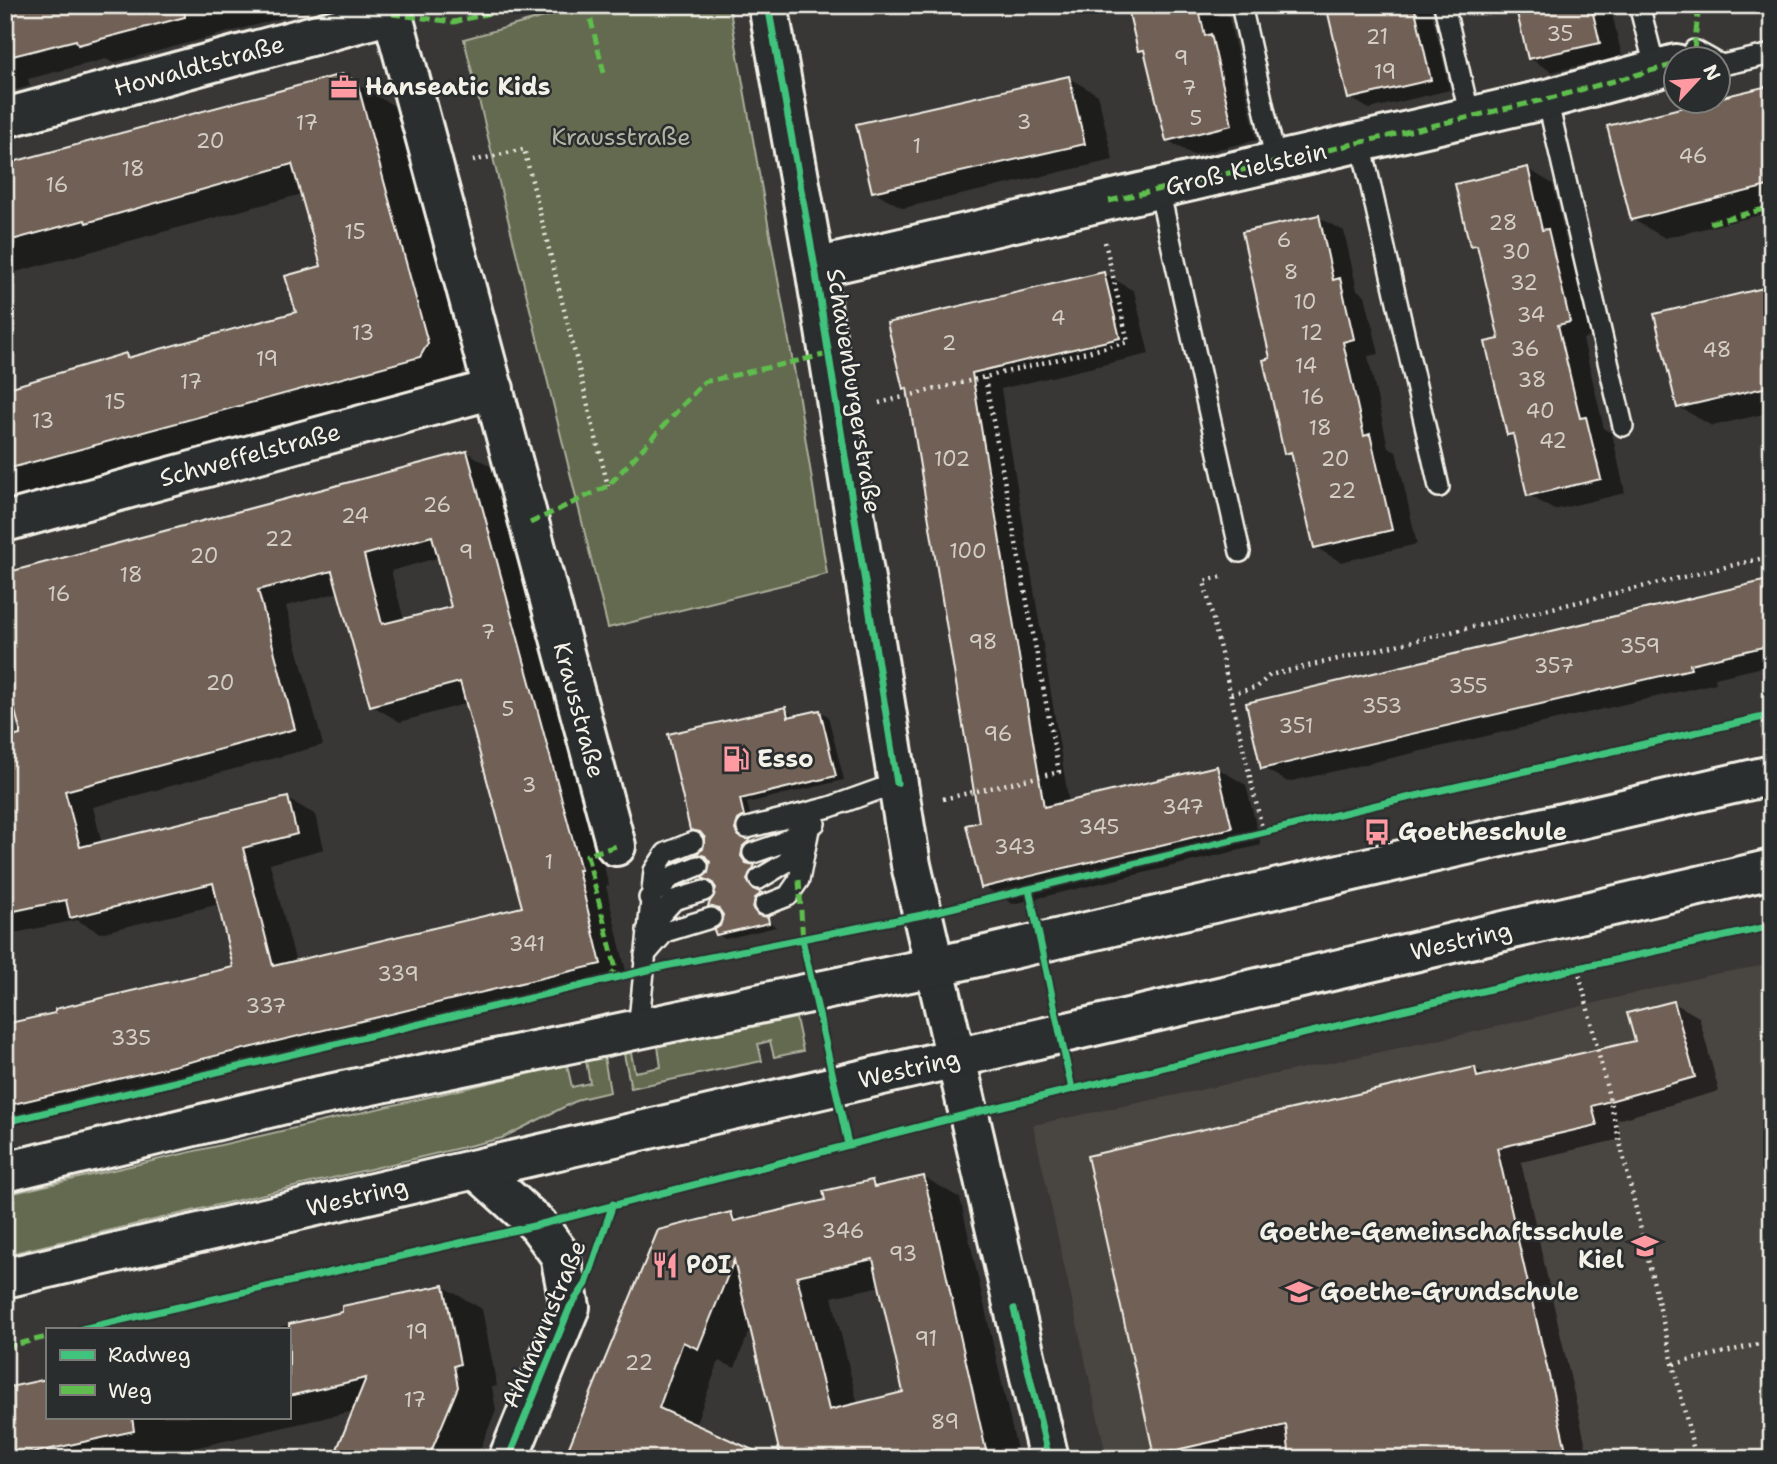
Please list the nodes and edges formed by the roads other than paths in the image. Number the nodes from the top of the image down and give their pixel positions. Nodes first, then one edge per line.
1 (768, 5) edge
2 (1241, 5) edge
3 (1444, 5) edge
4 (1639, 5) edge
5 (391, 9) edge
6 (1676, 46) edge
7 (1772, 54) edge
8 (1732, 63) edge
9 (1662, 68) edge
10 (1547, 99) junction
11 (1470, 117) junction
12 (5, 118) edge
13 (1361, 142) junction
14 (1276, 162) junction
15 (1160, 189) junction
16 (815, 268) junction
17 (494, 389) junction
18 (1623, 426) dead end
19 (1439, 487) dead end
20 (5, 522) edge
21 (1240, 552) road end
22 (1772, 775) edge
23 (899, 795) junction
24 (830, 807) junction
25 (747, 828) dead end
26 (809, 829) junction
27 (693, 842) dead end
28 (616, 846) dead end
29 (753, 853) dead end
30 (698, 866) dead end
31 (1772, 869) edge
32 (759, 879) dead end
33 (704, 891) dead end
34 (649, 898) junction
35 (765, 905) dead end
36 (711, 918) dead end
37 (646, 930) junction
38 (645, 955) junction
39 (934, 967) junction
40 (638, 1031) junction
41 (955, 1058) junction
42 (477, 1170) junction
43 (5, 1172) edge
44 (5, 1278) edge
45 (508, 1459) edge
46 (1049, 1459) edge

1 - 16 street, Schauenburgerstraße
2 - 14 lane
3 - 11 lane
4 - 6 lane
5 - 12 street, Howaldtstraße
5 - 17 street, Krausstraße
7 - 8 lane
9 - 10 street, Groß Kielstein
10 - 11 street, Groß Kielstein
10 - 18 lane
11 - 13 street, Groß Kielstein
13 - 14 street, Groß Kielstein
13 - 19 lane
14 - 15 street, Groß Kielstein
15 - 16 street, Groß Kielstein
15 - 21 lane
16 - 23 street, Schauenburgerstraße
17 - 20 street, Schweffelstraße
17 - 28 street, Krausstraße
22 - 39 street
23 - 24 lane
23 - 39 street, Schauenburgerstraße
24 - 25 lane
24 - 26 lane
26 - 29 lane
26 - 32 lane
26 - 35 lane
27 - 34 lane
30 - 34 lane
31 - 41 street, Westring
33 - 37 lane
34 - 37 lane
36 - 38 lane
37 - 38 lane
38 - 40 lane
39 - 40 street
39 - 41 street, Schauenburgerstraße
40 - 43 street
41 - 42 street, Westring
41 - 46 street, Schauenburgerstraße
42 - 44 street, Westring
42 - 45 street, Ahlmannstraße

